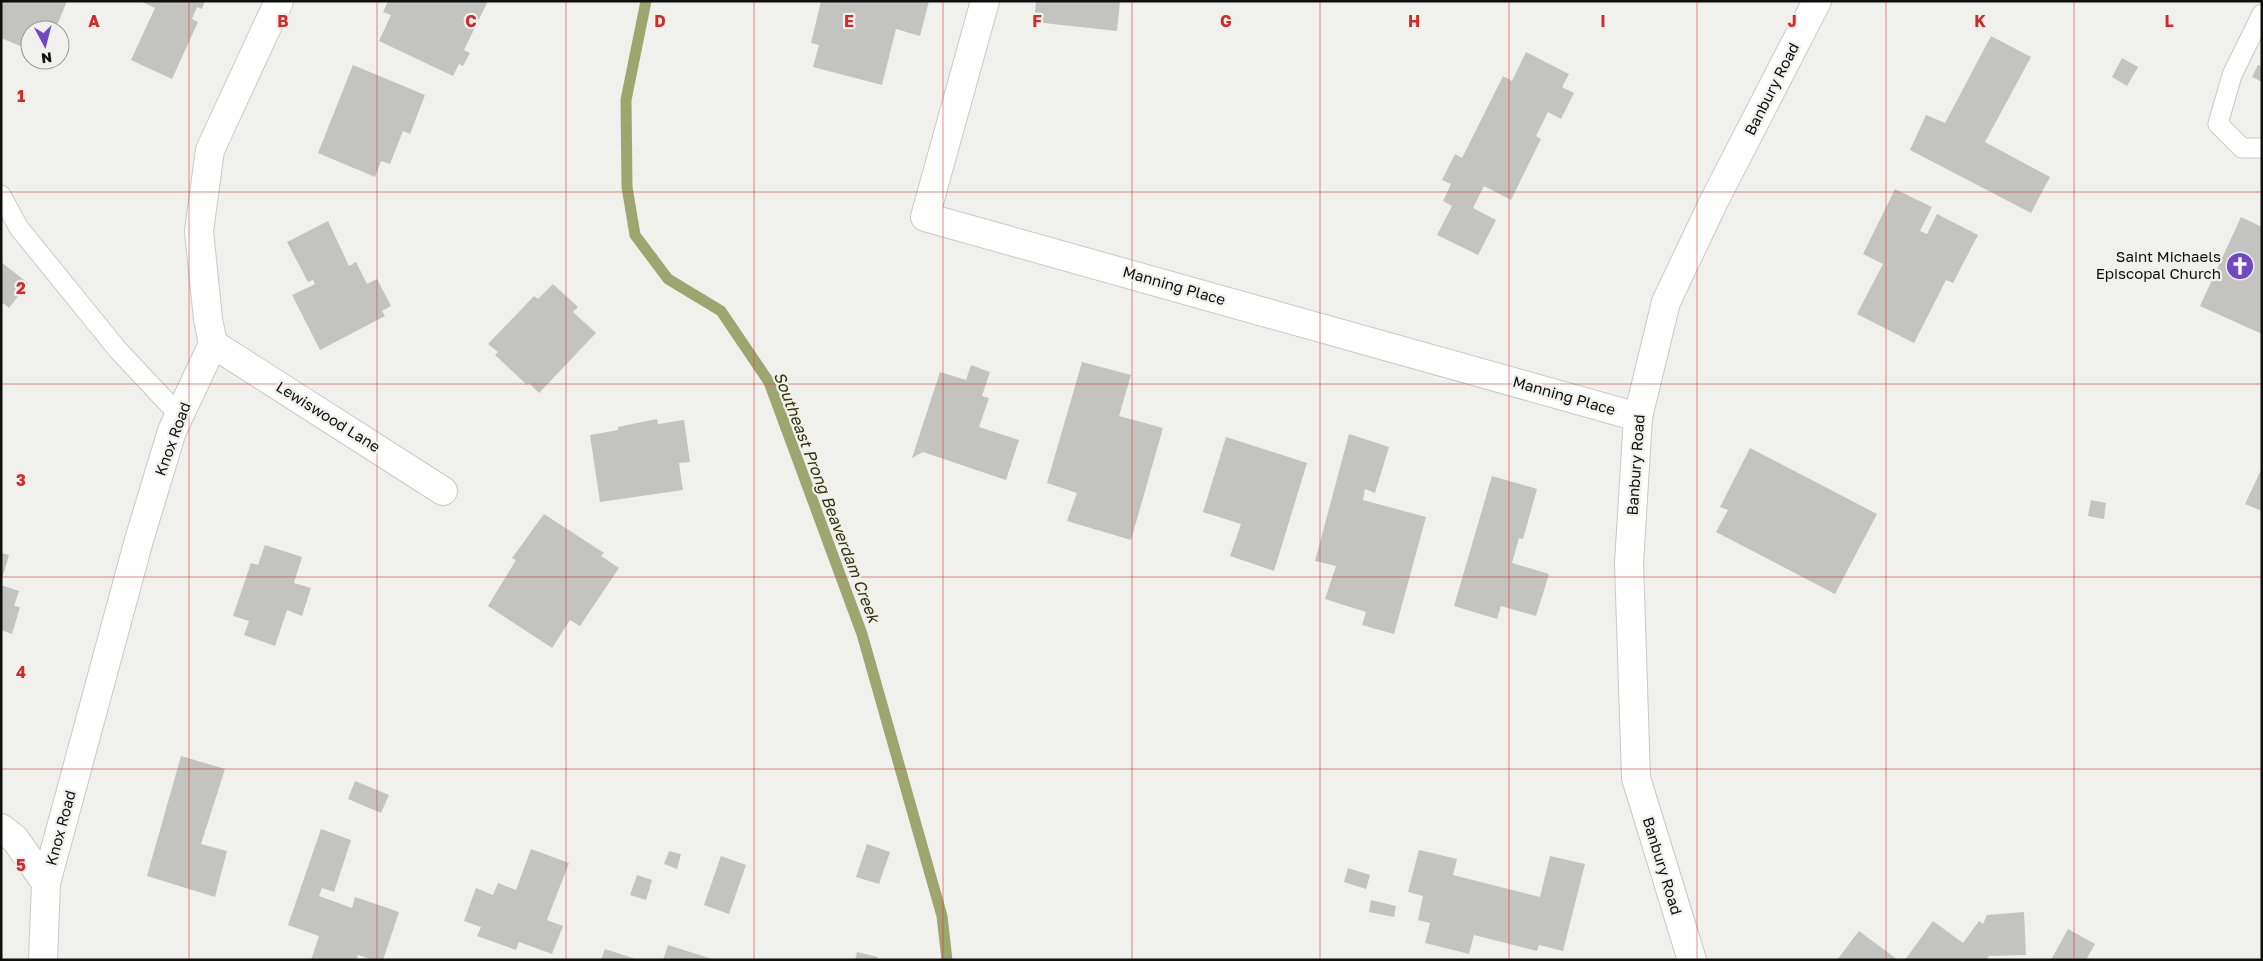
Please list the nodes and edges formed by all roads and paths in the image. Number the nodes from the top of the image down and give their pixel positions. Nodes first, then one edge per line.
1 (279, 1) edge
2 (985, 1) edge
3 (1818, 1) edge
4 (2262, 14) edge
5 (2262, 148) edge
6 (1, 195) edge
7 (213, 344) junction
8 (179, 416) junction
9 (1638, 416) junction
10 (443, 490) dead end
11 (1, 828) edge
12 (46, 883) junction
13 (43, 960) edge
14 (1692, 960) edge

1 - 7 street
2 - 9 street, Manning Place
3 - 9 street, Banbury Road
4 - 5 lane
6 - 8 lane
7 - 8 street, Knox Road
7 - 10 street, Lewiswood Lane
8 - 12 street, Knox Road
9 - 14 street, Banbury Road
11 - 12 street
12 - 13 street, Knox Road

